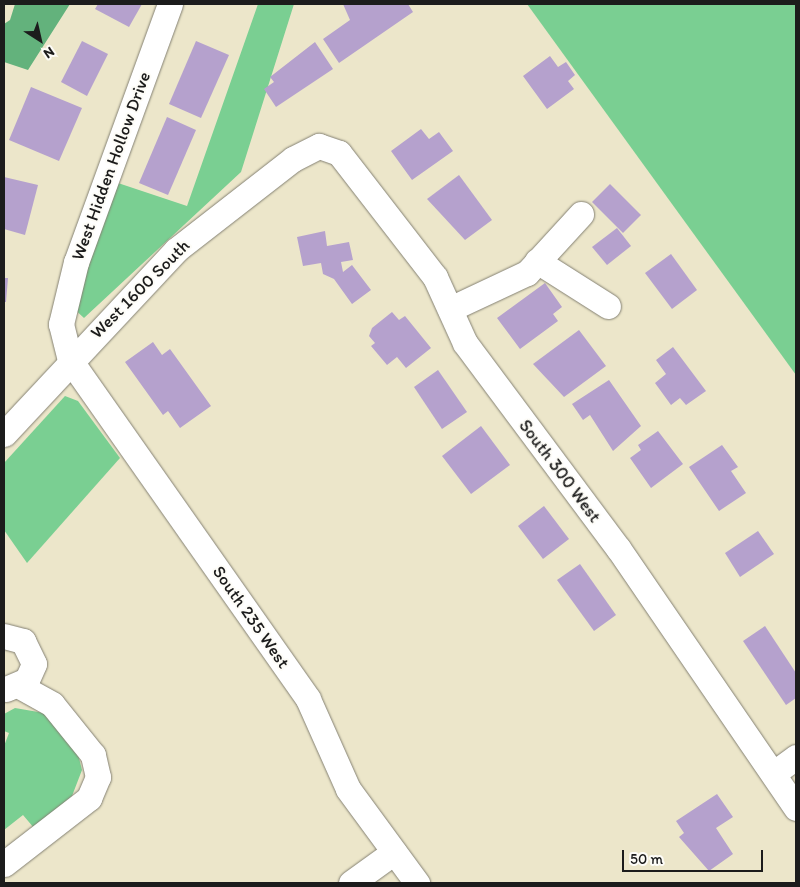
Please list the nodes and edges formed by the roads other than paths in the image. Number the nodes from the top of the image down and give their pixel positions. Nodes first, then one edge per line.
1 (170, 4) edge
2 (319, 146) joint
3 (581, 214) dead end
4 (537, 262) junction
5 (608, 306) dead end
6 (450, 309) junction
7 (70, 360) junction
8 (4, 434) edge
9 (4, 636) edge
10 (12, 688) edge
11 (796, 757) edge
12 (774, 773) junction
13 (796, 808) edge
14 (394, 852) junction
15 (4, 864) edge
16 (351, 883) edge
17 (416, 883) edge

1 - 7 street, West Hidden Hollow Drive
2 - 6 street, South 300 West
2 - 7 street, West 1600 South
3 - 4 street
4 - 5 street
4 - 6 street
6 - 12 street, South 300 West
7 - 8 street, West 1600 South
7 - 14 street, South 235 West
9 - 10 street
10 - 15 street
11 - 12 street
12 - 13 street, South 300 West
14 - 16 street
14 - 17 street, South 235 West

